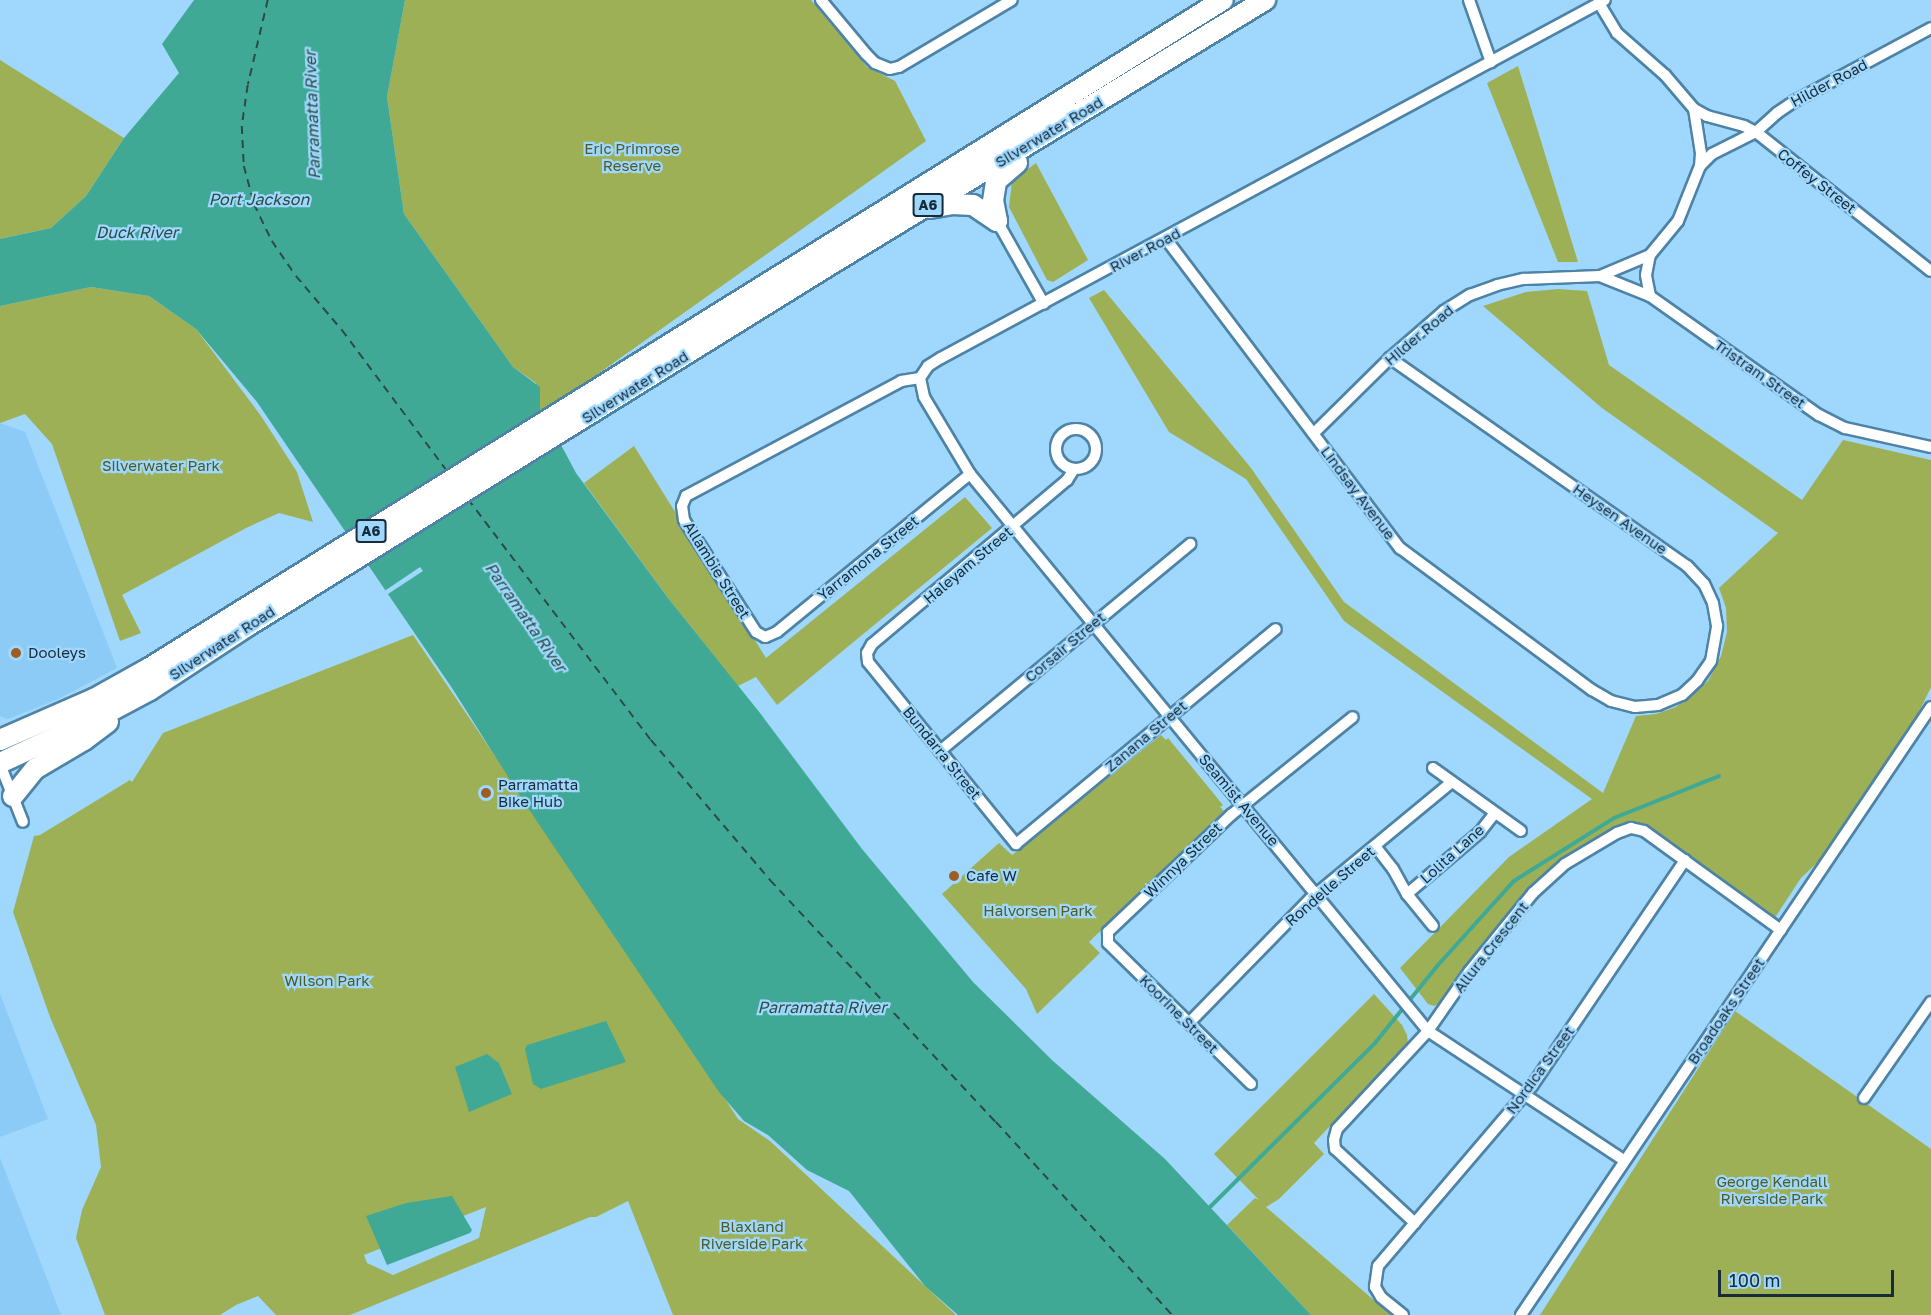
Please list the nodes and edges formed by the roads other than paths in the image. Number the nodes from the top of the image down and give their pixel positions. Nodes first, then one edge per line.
1 (821, 0) edge
2 (1012, 0) edge
3 (1223, 0) edge
4 (1264, 0) edge
5 (1469, 0) edge
6 (1602, 2) edge
7 (1931, 28) edge
8 (1491, 62) junction
9 (1104, 98) junction
10 (1694, 109) junction
11 (1756, 132) junction
12 (1700, 166) junction
13 (918, 211) junction
14 (997, 221) junction
15 (1166, 239) junction
16 (1650, 255) junction
17 (1931, 271) edge
18 (1599, 276) junction
19 (1650, 296) junction
20 (1044, 304) junction
21 (1390, 358) junction
22 (920, 378) junction
23 (597, 401) junction
24 (1314, 433) junction
25 (1931, 447) edge
26 (1074, 469) dead end
27 (970, 474) junction
28 (686, 496) joint
29 (1014, 527) junction
30 (1190, 544) dead end
31 (1094, 624) junction
32 (1276, 629) dead end
33 (765, 637) joint
34 (868, 662) joint
35 (150, 690) junction
36 (1635, 707) joint
37 (1931, 707) edge
38 (1169, 717) junction
39 (1353, 717) dead end
40 (0, 740) edge
41 (940, 751) junction
42 (0, 764) edge
43 (1432, 768) dead end
44 (1452, 782) junction
45 (13, 796) junction
46 (1243, 805) junction
47 (1496, 813) junction
48 (24, 822) dead end
49 (1521, 831) dead end
50 (1016, 844) joint
51 (1375, 846) junction
52 (1684, 860) junction
53 (1317, 894) junction
54 (1407, 894) junction
55 (1433, 926) dead end
56 (1781, 930) junction
57 (1108, 943) joint
58 (1931, 1002) edge
59 (1189, 1023) junction
60 (1426, 1028) junction
61 (1251, 1084) dead end
62 (1526, 1093) junction
63 (1864, 1098) dead end
64 (1624, 1160) junction
65 (1415, 1223) junction
66 (1403, 1315) edge
67 (1521, 1315) edge

1 - 2 street
3 - 23 highway, Silverwater Road / A6
4 - 9 highway, Silverwater Road / A6
5 - 8 street
6 - 8 street, River Road
6 - 10 street, Coffey Street
7 - 11 street, Hilder Road
8 - 15 street, River Road
9 - 13 highway, Silverwater Road / A6
9 - 14 highway
10 - 11 street, Coffey Street
10 - 12 street
11 - 12 street, Hilder Road
11 - 17 street, Coffey Street
12 - 16 street, Hilder Road
13 - 14 highway
13 - 23 highway, Silverwater Road / A6
14 - 20 street
15 - 20 street, River Road
15 - 24 street, Lindsay Avenue
16 - 18 street, Hilder Road
16 - 19 street
18 - 19 street, Tristram Street
18 - 21 street, Hilder Road
19 - 25 street, Tristram Street
20 - 22 street, River Road
21 - 24 street, Hilder Road
21 - 36 street, Heysen Avenue
22 - 27 street, Seamist Avenue
22 - 28 street, River Road
23 - 35 highway, Silverwater Road / A6
23 - 40 highway, Silverwater Road / A6
24 - 36 street, Lindsay Avenue
26 - 29 street, Haleyam Street
27 - 29 street, Seamist Avenue
27 - 33 street, Yarramona Street
28 - 33 street, Allambie Street
29 - 31 street, Seamist Avenue
29 - 34 street, Haleyam Street
30 - 31 street, Corsair Street
31 - 38 street, Seamist Avenue
31 - 41 street, Corsair Street
32 - 38 street, Zanana Street
34 - 41 street, Bundarra Street
35 - 42 highway, Silverwater Road / A6
35 - 45 highway
37 - 56 street, Broadoaks Street
38 - 46 street, Seamist Avenue
38 - 50 street, Zanana Street
39 - 46 street, Winnya Street
41 - 50 street, Bundarra Street
42 - 45 street
43 - 44 street
44 - 47 street
44 - 51 street, Rondelle Street
45 - 48 street
46 - 53 street, Seamist Avenue
46 - 57 street, Winnya Street
47 - 49 street
47 - 54 street, Lolita Lane
51 - 53 street, Rondelle Street
51 - 54 street, Lolita Lane
52 - 56 street, Allura Crescent
52 - 60 street, Allura Crescent
52 - 62 street, Nordica Street
53 - 59 street, Rondelle Street
53 - 60 street, Seamist Avenue
54 - 55 street, Lolita Lane
56 - 64 street, Broadoaks Street
57 - 59 street, Koorine Street
58 - 63 street
59 - 61 street, Koorine Street
60 - 62 street, Seamist Avenue
60 - 65 street, Allura Crescent
62 - 64 street, Seamist Avenue
62 - 65 street, Nordica Street
64 - 67 street, Broadoaks Street
65 - 66 street, Nordica Street

